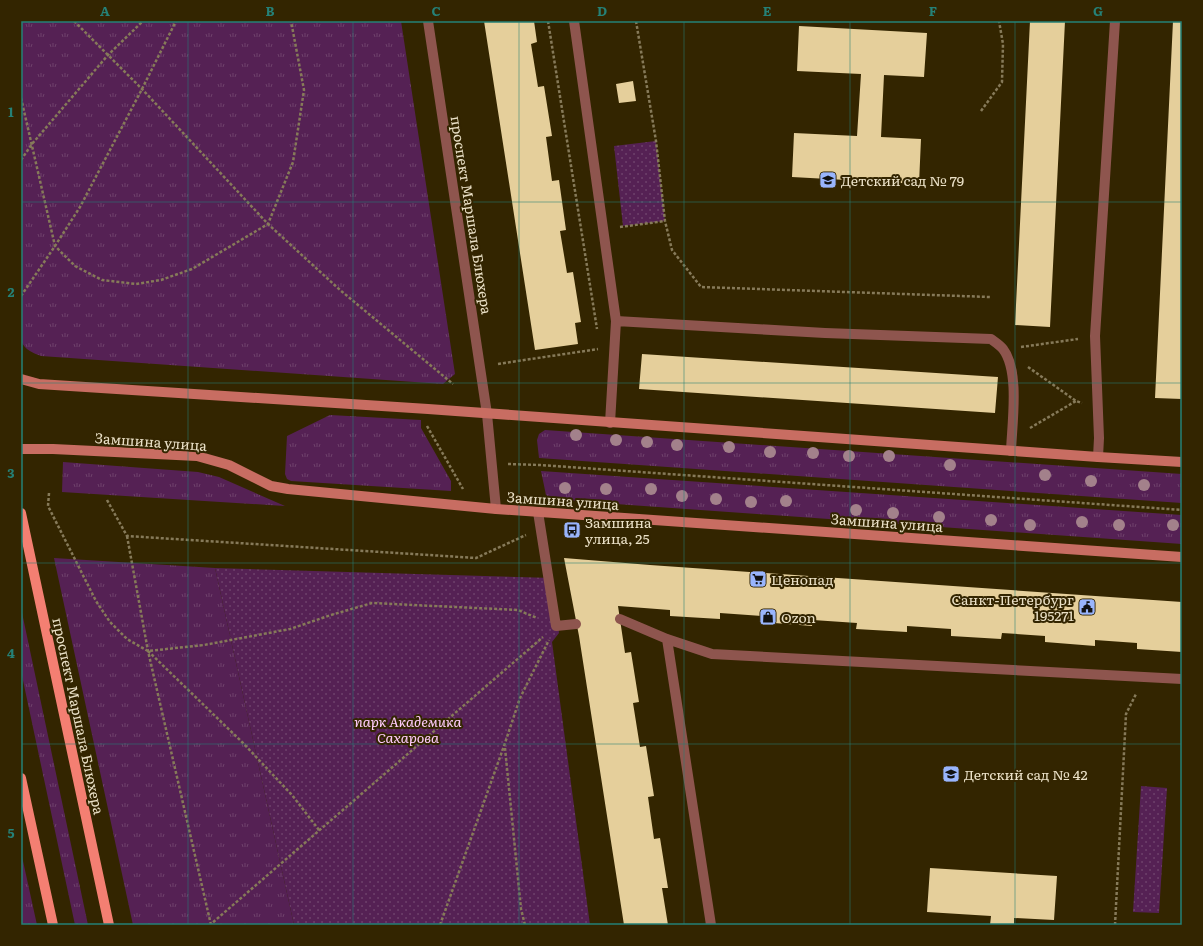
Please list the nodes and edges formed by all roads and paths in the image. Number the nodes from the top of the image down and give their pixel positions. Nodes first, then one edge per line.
1 (74, 21) edge
2 (143, 21) edge
3 (176, 21) edge
4 (291, 21) edge
5 (428, 21) edge
6 (548, 21) edge
7 (574, 21) edge
8 (636, 21) edge
9 (999, 21) edge
10 (1116, 21) edge
11 (108, 55) junction
12 (142, 89) junction
13 (21, 98) edge
14 (981, 111) dead end
15 (32, 144) junction
16 (21, 160) edge
17 (665, 221) junction
18 (268, 224) junction
19 (603, 229) junction
20 (55, 246) junction
21 (21, 296) edge
22 (990, 296) dead end
23 (616, 321) junction
24 (598, 333) dead end
25 (1095, 336) junction
26 (614, 347) junction
27 (1003, 349) junction
28 (498, 364) dead end
29 (1027, 366) dead end
30 (21, 380) edge
31 (453, 384) dead end
32 (1076, 401) junction
33 (1098, 411) junction
34 (487, 414) junction
35 (428, 421) dead end
36 (610, 423) junction
37 (1029, 429) dead end
38 (21, 449) edge
39 (1011, 450) junction
40 (1098, 457) junction
41 (1182, 462) edge
42 (492, 464) junction
43 (49, 493) dead end
44 (466, 493) dead end
45 (108, 500) dead end
46 (496, 509) junction
47 (1182, 510) edge
48 (538, 512) junction
49 (21, 513) edge
50 (540, 528) junction
51 (127, 536) junction
52 (1182, 557) edge
53 (620, 619) dead end
54 (576, 624) dead end
55 (556, 626) junction
56 (667, 639) junction
57 (148, 651) junction
58 (1143, 677) junction
59 (1182, 679) edge
60 (504, 746) junction
61 (21, 778) edge
62 (319, 830) junction
63 (53, 925) edge
64 (109, 925) edge
65 (211, 925) edge
66 (440, 925) edge
67 (525, 925) edge
68 (711, 925) edge
69 (1115, 925) edge

1 - 11 path
2 - 11 path
3 - 12 path
4 - 18 path
5 - 34 street, проспект Маршала Блюхера
6 - 24 path
7 - 19 street
8 - 17 path
9 - 14 path
10 - 25 street
11 - 12 path
11 - 15 path
12 - 18 path
12 - 20 path
13 - 15 path
15 - 16 path
15 - 20 path
17 - 19 path
17 - 22 path
18 - 20 path
18 - 31 path
19 - 23 street
20 - 21 path
23 - 26 street
23 - 27 street
25 - 27 path
25 - 33 street
26 - 28 path
26 - 36 street
27 - 39 street
29 - 32 path
30 - 34 street
32 - 33 path
32 - 37 path
33 - 40 street
34 - 36 street
34 - 42 street, проспект Маршала Блюхера
35 - 44 path
36 - 39 street
38 - 46 street, Замшина улица
39 - 40 street
40 - 41 street
42 - 46 street, проспект Маршала Блюхера
42 - 47 path
43 - 57 path
45 - 51 path
46 - 48 street, Замшина улица
48 - 50 street
48 - 52 street, Замшина улица
49 - 64 main road, проспект Маршала Блюхера
50 - 51 path
50 - 55 street
51 - 57 path
53 - 56 street
54 - 55 street
55 - 57 path
55 - 60 path
55 - 62 path
56 - 58 street
56 - 68 street
57 - 62 path
57 - 65 path
58 - 59 street
58 - 69 path
60 - 66 path
60 - 67 path
61 - 63 main road
62 - 65 path

